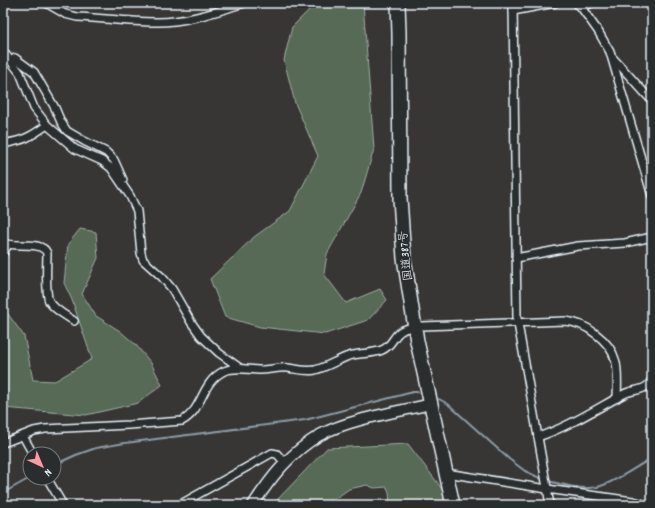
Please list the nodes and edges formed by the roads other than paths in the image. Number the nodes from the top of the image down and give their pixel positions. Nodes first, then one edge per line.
1 (46, 3) edge
2 (244, 3) edge
3 (398, 3) edge
4 (555, 3) edge
5 (592, 3) edge
6 (578, 4) edge
7 (513, 7) edge
8 (3, 51) edge
9 (611, 57) junction
10 (15, 58) dead end
11 (652, 101) edge
12 (47, 125) junction
13 (3, 144) edge
14 (130, 196) junction
15 (652, 196) edge
16 (652, 237) edge
17 (6, 244) edge
18 (3, 253) edge
19 (516, 258) junction
20 (74, 321) dead end
21 (518, 323) junction
22 (415, 327) junction
23 (240, 368) junction
24 (652, 379) edge
25 (618, 398) junction
26 (431, 404) junction
27 (23, 436) junction
28 (538, 437) junction
29 (3, 443) edge
30 (29, 446) edge
31 (285, 463) junction
32 (446, 473) junction
33 (52, 486) edge
34 (547, 489) junction
35 (622, 502) edge
36 (63, 505) edge
37 (179, 505) edge
38 (253, 505) edge
39 (453, 505) edge
40 (550, 505) edge
41 (647, 505) edge

1 - 2 street
3 - 22 highway, 国道387号
4 - 7 street
5 - 6 street
6 - 9 street
7 - 19 street
8 - 12 street
9 - 11 street
9 - 15 street
10 - 14 street
12 - 13 street
12 - 14 street
14 - 23 street
16 - 19 street
17 - 18 street
17 - 20 street
19 - 21 street
21 - 22 street
21 - 25 street
21 - 28 street
22 - 23 street
22 - 26 highway, 国道387号
23 - 27 street
24 - 25 street
25 - 28 street
26 - 31 street
26 - 32 highway, 国道387号
27 - 29 street
27 - 30 street
28 - 34 street
31 - 37 street
31 - 38 street
32 - 34 street
32 - 39 highway, 国道387号
33 - 36 street
34 - 35 street
34 - 40 street
35 - 41 street

